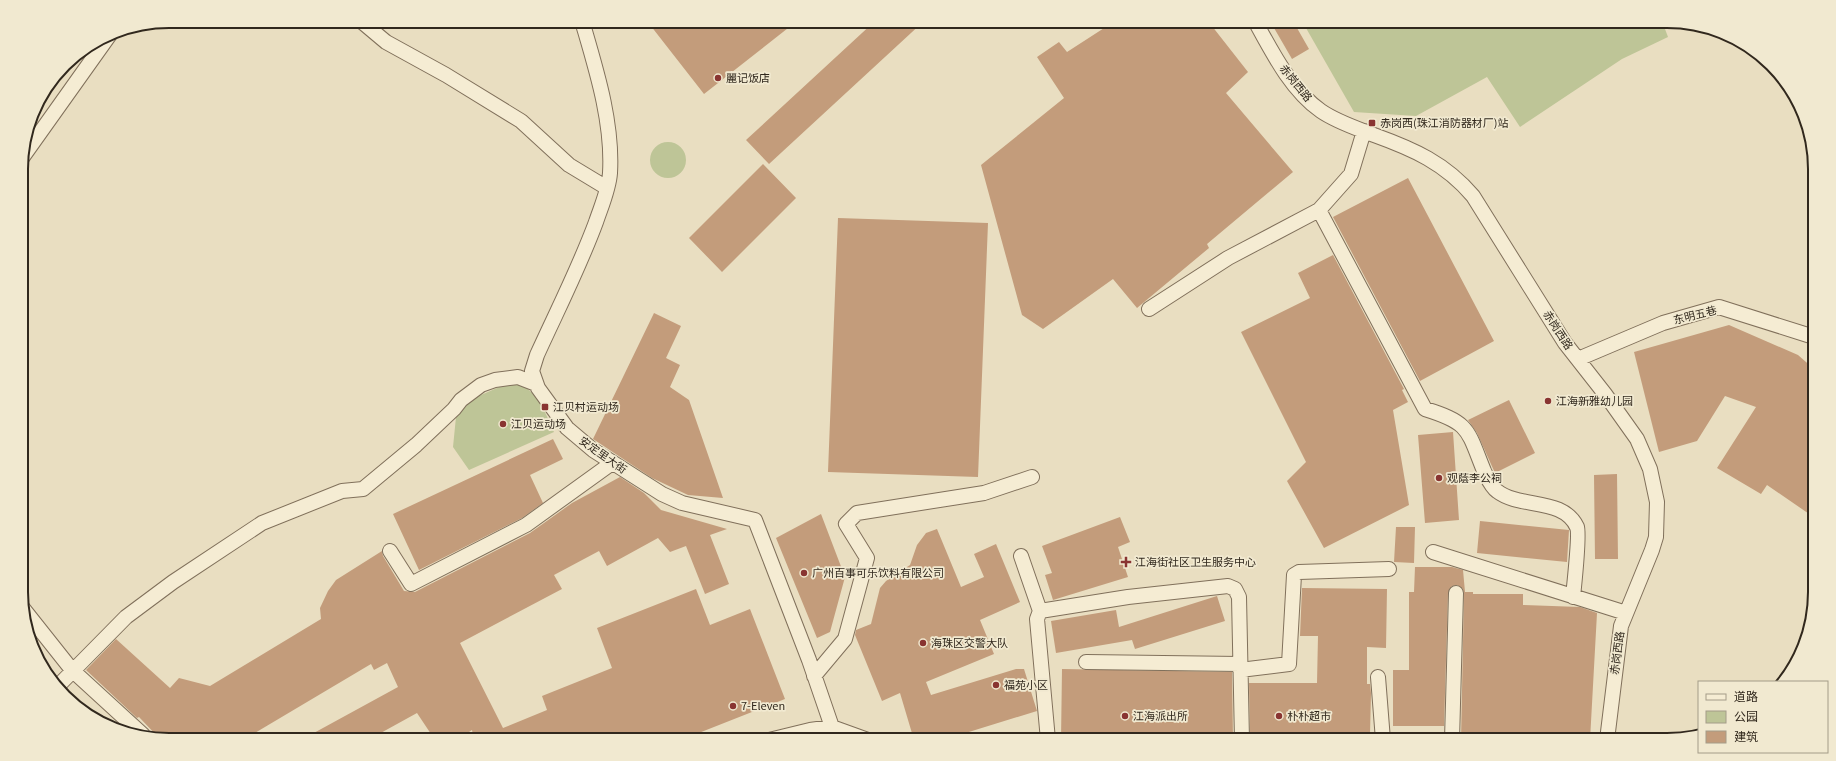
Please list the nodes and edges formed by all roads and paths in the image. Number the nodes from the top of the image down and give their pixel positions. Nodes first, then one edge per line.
1 (369, 28) edge
2 (584, 28) edge
3 (1259, 28) edge
4 (102, 45) edge
5 (1364, 131) junction
6 (30, 147) edge
7 (607, 188) junction
8 (1319, 210) junction
9 (1149, 309) dead end
10 (1808, 336) edge
11 (1578, 359) junction
12 (536, 384) junction
13 (612, 463) junction
14 (1032, 477) dead end
15 (390, 551) dead end
16 (1434, 552) dead end
17 (1021, 556) dead end
18 (1389, 569) dead end
19 (1456, 593) dead end
20 (1573, 597) junction
21 (1040, 611) junction
22 (1626, 613) junction
23 (31, 618) edge
24 (1086, 662) dead end
25 (1240, 667) junction
26 (72, 670) junction
27 (814, 676) junction
28 (1378, 678) dead end
29 (61, 683) edge
30 (832, 727) junction
31 (136, 729) edge
32 (798, 733) edge
33 (849, 733) edge
34 (1047, 733) edge
35 (1242, 733) edge
36 (1382, 733) edge
37 (1452, 733) edge
38 (1607, 733) edge

1 - 7 street
2 - 7 street, 安定里大街
3 - 5 street, 赤岗西路
4 - 6 street
5 - 8 street
5 - 11 street, 赤岗西路
7 - 12 street, 安定里大街
8 - 9 street
8 - 20 street
10 - 11 street, 东明五巷
11 - 22 street, 赤岗西路
12 - 13 street, 安定里大街
12 - 26 street
13 - 15 street
13 - 27 street, 安定里大街
14 - 27 street
16 - 20 street
17 - 21 street
18 - 25 street
19 - 37 street
20 - 22 street
21 - 25 street
21 - 34 street
22 - 38 street, 赤岗西路
23 - 26 street
24 - 25 street
25 - 35 street
26 - 29 street
26 - 31 street
27 - 30 street
28 - 36 street
30 - 32 street
30 - 33 street

